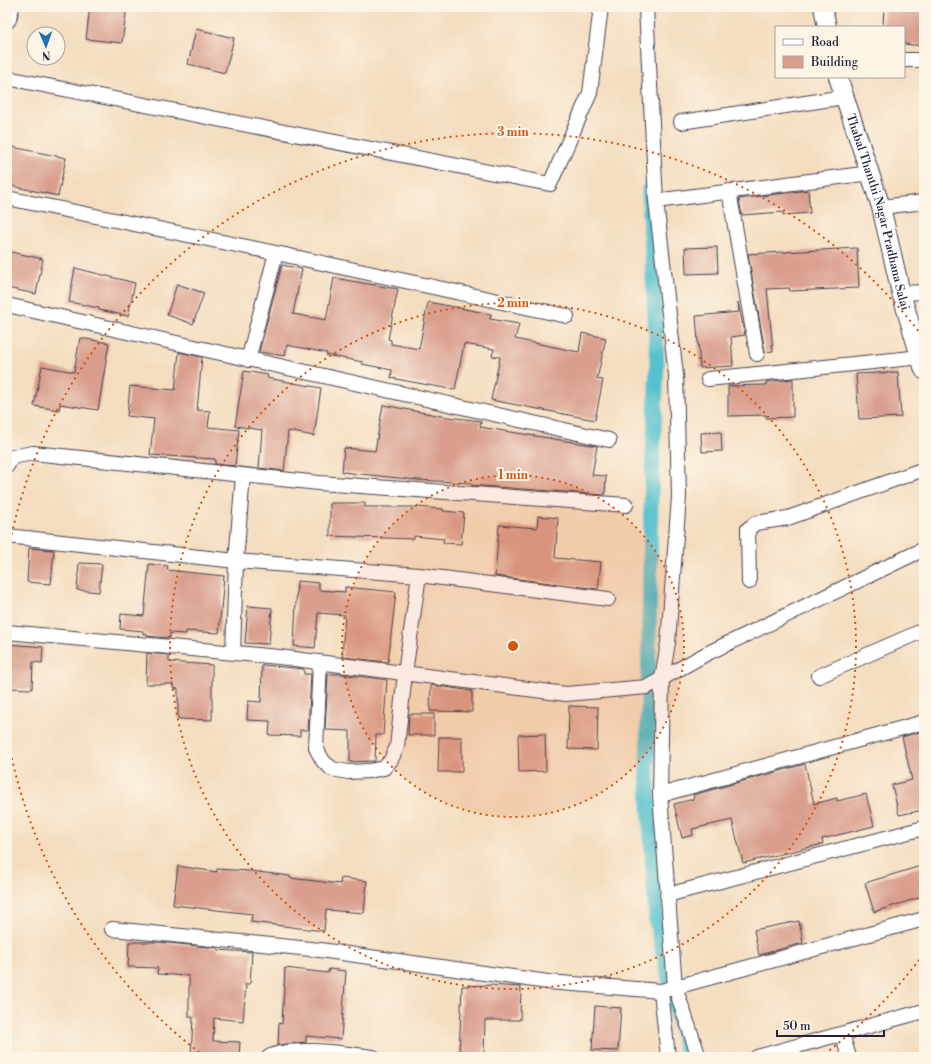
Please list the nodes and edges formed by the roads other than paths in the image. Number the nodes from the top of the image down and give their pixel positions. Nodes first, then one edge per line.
1 (10, 7) edge
2 (601, 7) edge
3 (646, 7) edge
4 (823, 7) edge
5 (7, 19) edge
6 (827, 26) edge
7 (905, 60) edge
8 (924, 60) edge
9 (7, 78) edge
10 (838, 78) edge
11 (844, 97) junction
12 (680, 122) dead end
13 (870, 173) junction
14 (728, 191) junction
15 (7, 198) edge
16 (656, 201) junction
17 (924, 202) edge
18 (881, 207) junction
19 (276, 253) junction
20 (924, 292) edge
21 (901, 293) junction
22 (7, 305) edge
23 (567, 316) dead end
24 (758, 354) dead end
25 (248, 360) junction
26 (922, 363) edge
27 (708, 379) dead end
28 (609, 440) dead end
29 (7, 466) edge
30 (924, 469) edge
31 (243, 476) junction
32 (626, 505) dead end
33 (7, 536) edge
34 (924, 549) edge
35 (236, 561) junction
36 (419, 575) junction
37 (749, 582) dead end
38 (608, 599) dead end
39 (924, 630) edge
40 (7, 632) edge
41 (233, 653) junction
42 (320, 662) junction
43 (404, 673) junction
44 (818, 676) dead end
45 (662, 678) junction
46 (924, 722) edge
47 (660, 795) junction
48 (924, 828) edge
49 (667, 895) junction
50 (924, 919) edge
51 (112, 929) dead end
52 (668, 989) junction
53 (924, 1011) edge
54 (842, 1034) junction
55 (269, 1057) edge
56 (373, 1057) edge
57 (668, 1057) edge
58 (699, 1057) edge
59 (757, 1057) edge
60 (849, 1057) edge

1 - 5 main road
2 - 9 street
3 - 16 street
4 - 6 main road
7 - 8 street
10 - 11 main road, Thabal Thanthi Nagar Pradhana Salai
11 - 12 street
11 - 13 main road, Thabal Thanthi Nagar Pradhana Salai
13 - 14 street
13 - 18 main road, Thabal Thanthi Nagar Pradhana Salai
14 - 16 street
14 - 24 street
15 - 19 street
16 - 45 street
17 - 18 street
18 - 21 main road, Thabal Thanthi Nagar Pradhana Salai
19 - 23 street
19 - 25 street
20 - 21 street
21 - 26 main road, Thabal Thanthi Nagar Pradhana Salai
22 - 25 street
25 - 28 street
26 - 27 street
29 - 31 street
30 - 37 street
31 - 32 street
31 - 35 street
33 - 35 street
34 - 45 street
35 - 36 street
35 - 41 street
36 - 38 street
36 - 43 street
39 - 44 street
40 - 41 street
41 - 42 street
42 - 43 street
42 - 43 street
43 - 45 street
45 - 47 street
46 - 47 street
47 - 49 street
48 - 49 street
49 - 52 street
50 - 52 street
51 - 52 street
52 - 57 street
52 - 58 street
53 - 54 street
54 - 59 street
54 - 60 street
55 - 56 street

